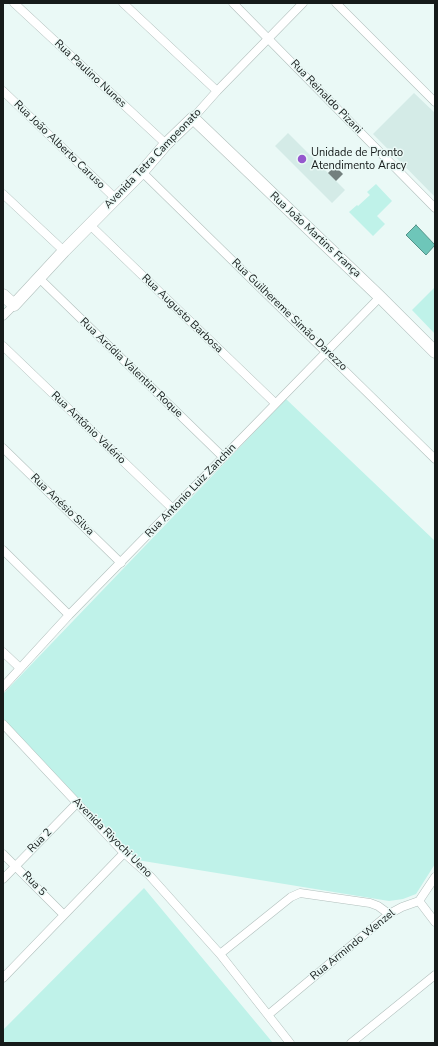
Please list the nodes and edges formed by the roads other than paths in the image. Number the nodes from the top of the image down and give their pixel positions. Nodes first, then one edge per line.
1 (14, 3) edge
2 (124, 3) edge
3 (233, 3) edge
4 (302, 3) edge
5 (336, 3) edge
6 (269, 38) junction
7 (3, 91) edge
8 (217, 91) junction
9 (435, 102) edge
10 (193, 118) junction
11 (166, 144) junction
12 (142, 172) junction
13 (3, 194) edge
14 (115, 198) junction
15 (435, 208) edge
16 (90, 225) junction
17 (64, 251) junction
18 (39, 278) junction
19 (3, 295) edge
20 (380, 297) junction
21 (14, 305) junction
22 (3, 316) edge
23 (3, 346) edge
24 (326, 351) junction
25 (435, 352) edge
26 (275, 403) junction
27 (3, 448) edge
28 (223, 457) junction
29 (435, 459) edge
30 (173, 509) junction
31 (3, 550) edge
32 (122, 563) junction
33 (69, 615) junction
34 (3, 652) edge
35 (20, 668) junction
36 (3, 687) edge
37 (3, 724) edge
38 (77, 804) junction
39 (124, 853) junction
40 (3, 854) edge
41 (16, 866) junction
42 (435, 877) edge
43 (3, 878) edge
44 (419, 901) junction
45 (389, 914) junction
46 (64, 915) junction
47 (435, 922) edge
48 (220, 954) junction
49 (435, 975) edge
50 (3, 978) edge
51 (268, 1015) junction
52 (290, 1043) edge
53 (351, 1043) edge

1 - 11 street, Rua Paulino Nunes
2 - 8 street
3 - 6 street, Rua Reinaldo Pizani
4 - 6 street, Avenida Tetra Campeonato
5 - 9 street
6 - 8 street, Avenida Tetra Campeonato
6 - 15 street, Rua Reinaldo Pizani
7 - 14 street, Rua João Alberto Caruso
8 - 10 street, Avenida Tetra Campeonato
10 - 11 main road, Avenida Tetra Campeonato
10 - 20 main road, Rua João Martins França
11 - 12 main road, Avenida Tetra Campeonato
12 - 14 main road, Avenida Tetra Campeonato
12 - 24 street, Rua Guilhereme Simão Darezzo
13 - 17 street
14 - 16 main road, Avenida Tetra Campeonato
16 - 17 main road, Avenida Tetra Campeonato
16 - 26 street, Rua Augusto Barbosa
17 - 18 main road, Avenida Tetra Campeonato
18 - 21 main road, Avenida Tetra Campeonato
18 - 28 street, Rua Arcídia Valentim Roque
19 - 21 main road
20 - 24 street, Rua Antonio Luiz Zanchin
20 - 25 main road, Rua João Martins França
21 - 22 street, Avenida Tetra Campeonato
23 - 30 street, Rua Antõnio Valério
24 - 26 street, Rua Antonio Luiz Zanchin
24 - 29 street, Rua Guilhereme Simão Darezzo
26 - 28 street, Rua Antonio Luiz Zanchin
27 - 32 street, Rua Anésio Silva
28 - 30 street, Rua Antonio Luiz Zanchin
30 - 32 street, Rua Antonio Luiz Zanchin
31 - 33 street
32 - 33 street, Rua Antonio Luiz Zanchin
33 - 35 street, Rua Antonio Luiz Zanchin
34 - 35 street
35 - 36 street, Rua Antonio Luiz Zanchin
37 - 38 street, Avenida Riyochi Ueno
38 - 39 street, Avenida Riyochi Ueno
38 - 41 street, Rua 2
39 - 46 street
39 - 48 street, Avenida Riyochi Ueno
40 - 41 street, Rua 5
41 - 43 street, Rua 2
41 - 46 street, Rua 5
42 - 44 street
44 - 45 street, Rua Armindo Wenzel
44 - 47 street
45 - 48 street
45 - 51 street, Rua Armindo Wenzel
46 - 50 street
48 - 51 street, Avenida Riyochi Ueno
49 - 53 street
51 - 52 street, Avenida Riyochi Ueno

